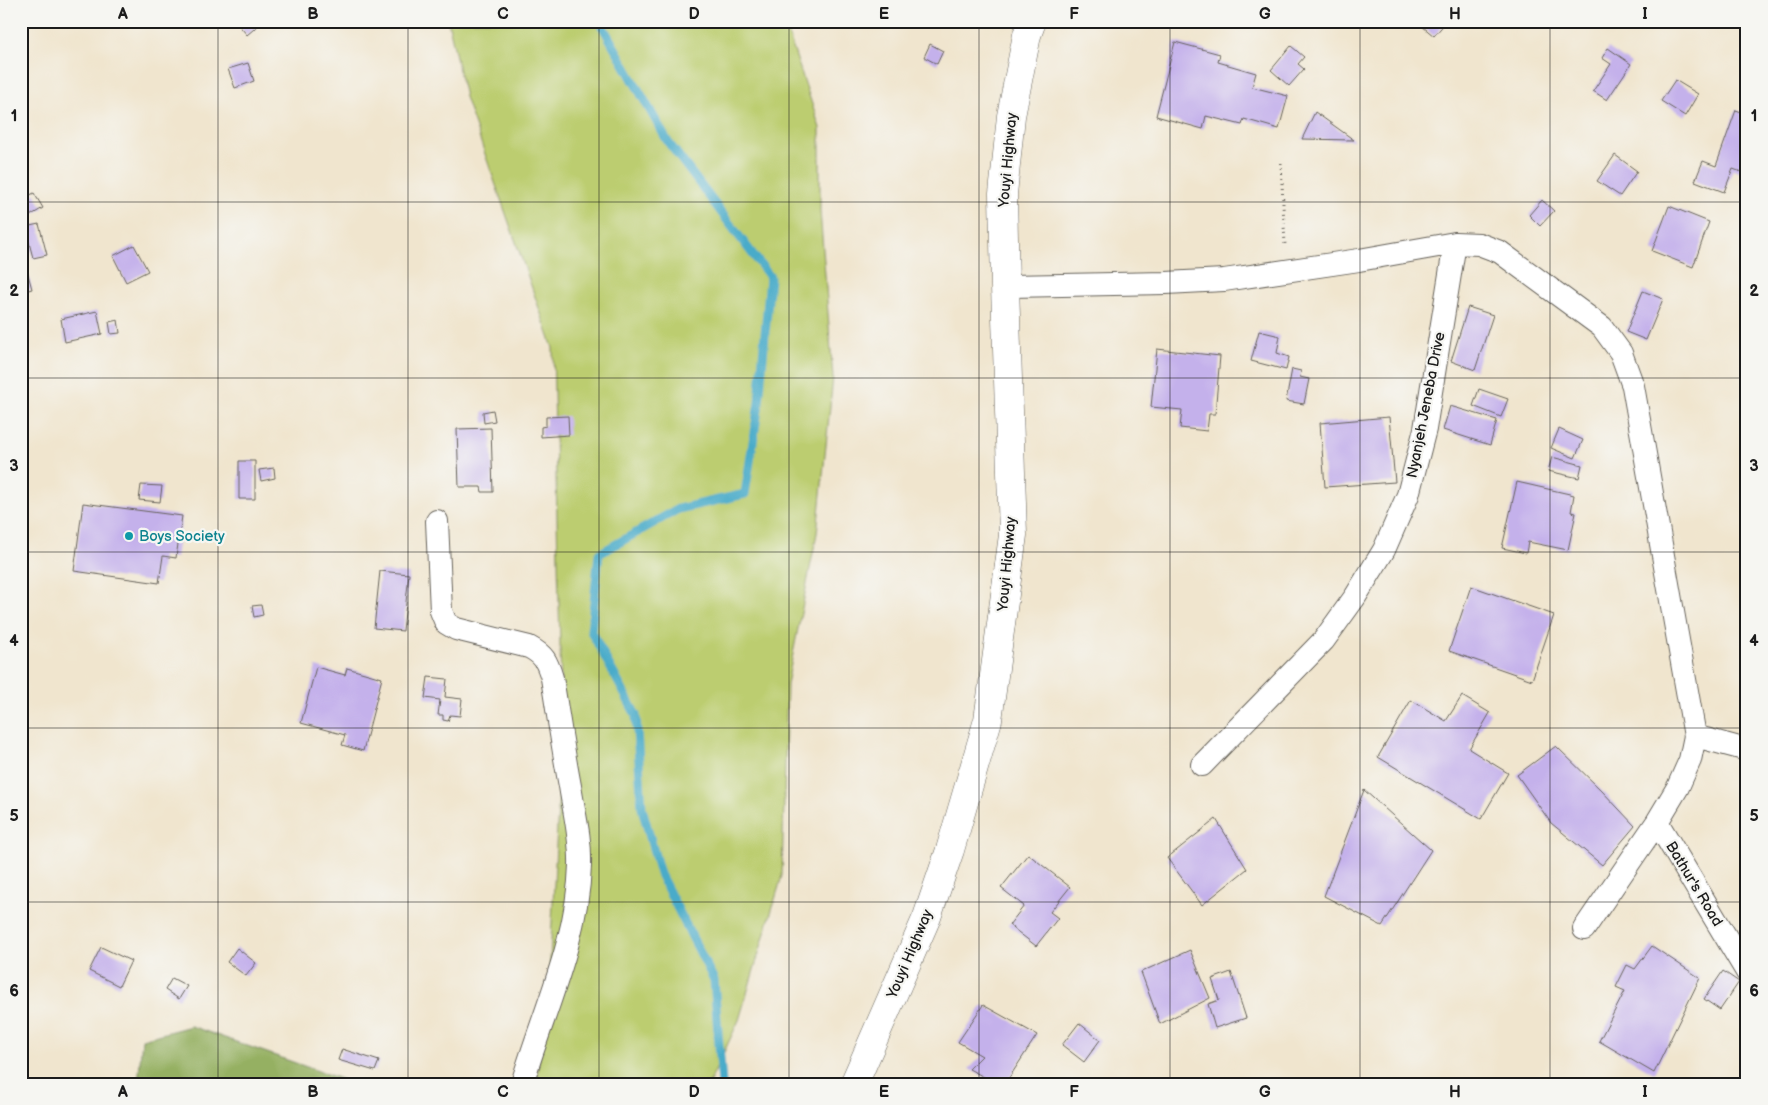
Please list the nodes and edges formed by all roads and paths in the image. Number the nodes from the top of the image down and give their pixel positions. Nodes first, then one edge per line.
1 (1032, 21) edge
2 (1281, 163) dead end
3 (1455, 242) junction
4 (1286, 271) junction
5 (1004, 286) junction
6 (437, 522) dead end
7 (1695, 736) junction
8 (1747, 750) edge
9 (1202, 765) dead end
10 (1657, 822) junction
11 (1584, 929) dead end
12 (1747, 972) edge
13 (522, 1084) edge
14 (854, 1084) edge

1 - 5 main road, Youyi Highway
2 - 4 path
3 - 4 street
3 - 7 street
3 - 9 street, Nyanjeh Jeneba Drive
4 - 5 street
5 - 14 main road, Youyi Highway
6 - 13 street
7 - 8 street
7 - 10 street
10 - 11 street
10 - 12 street, Bathur's Road

